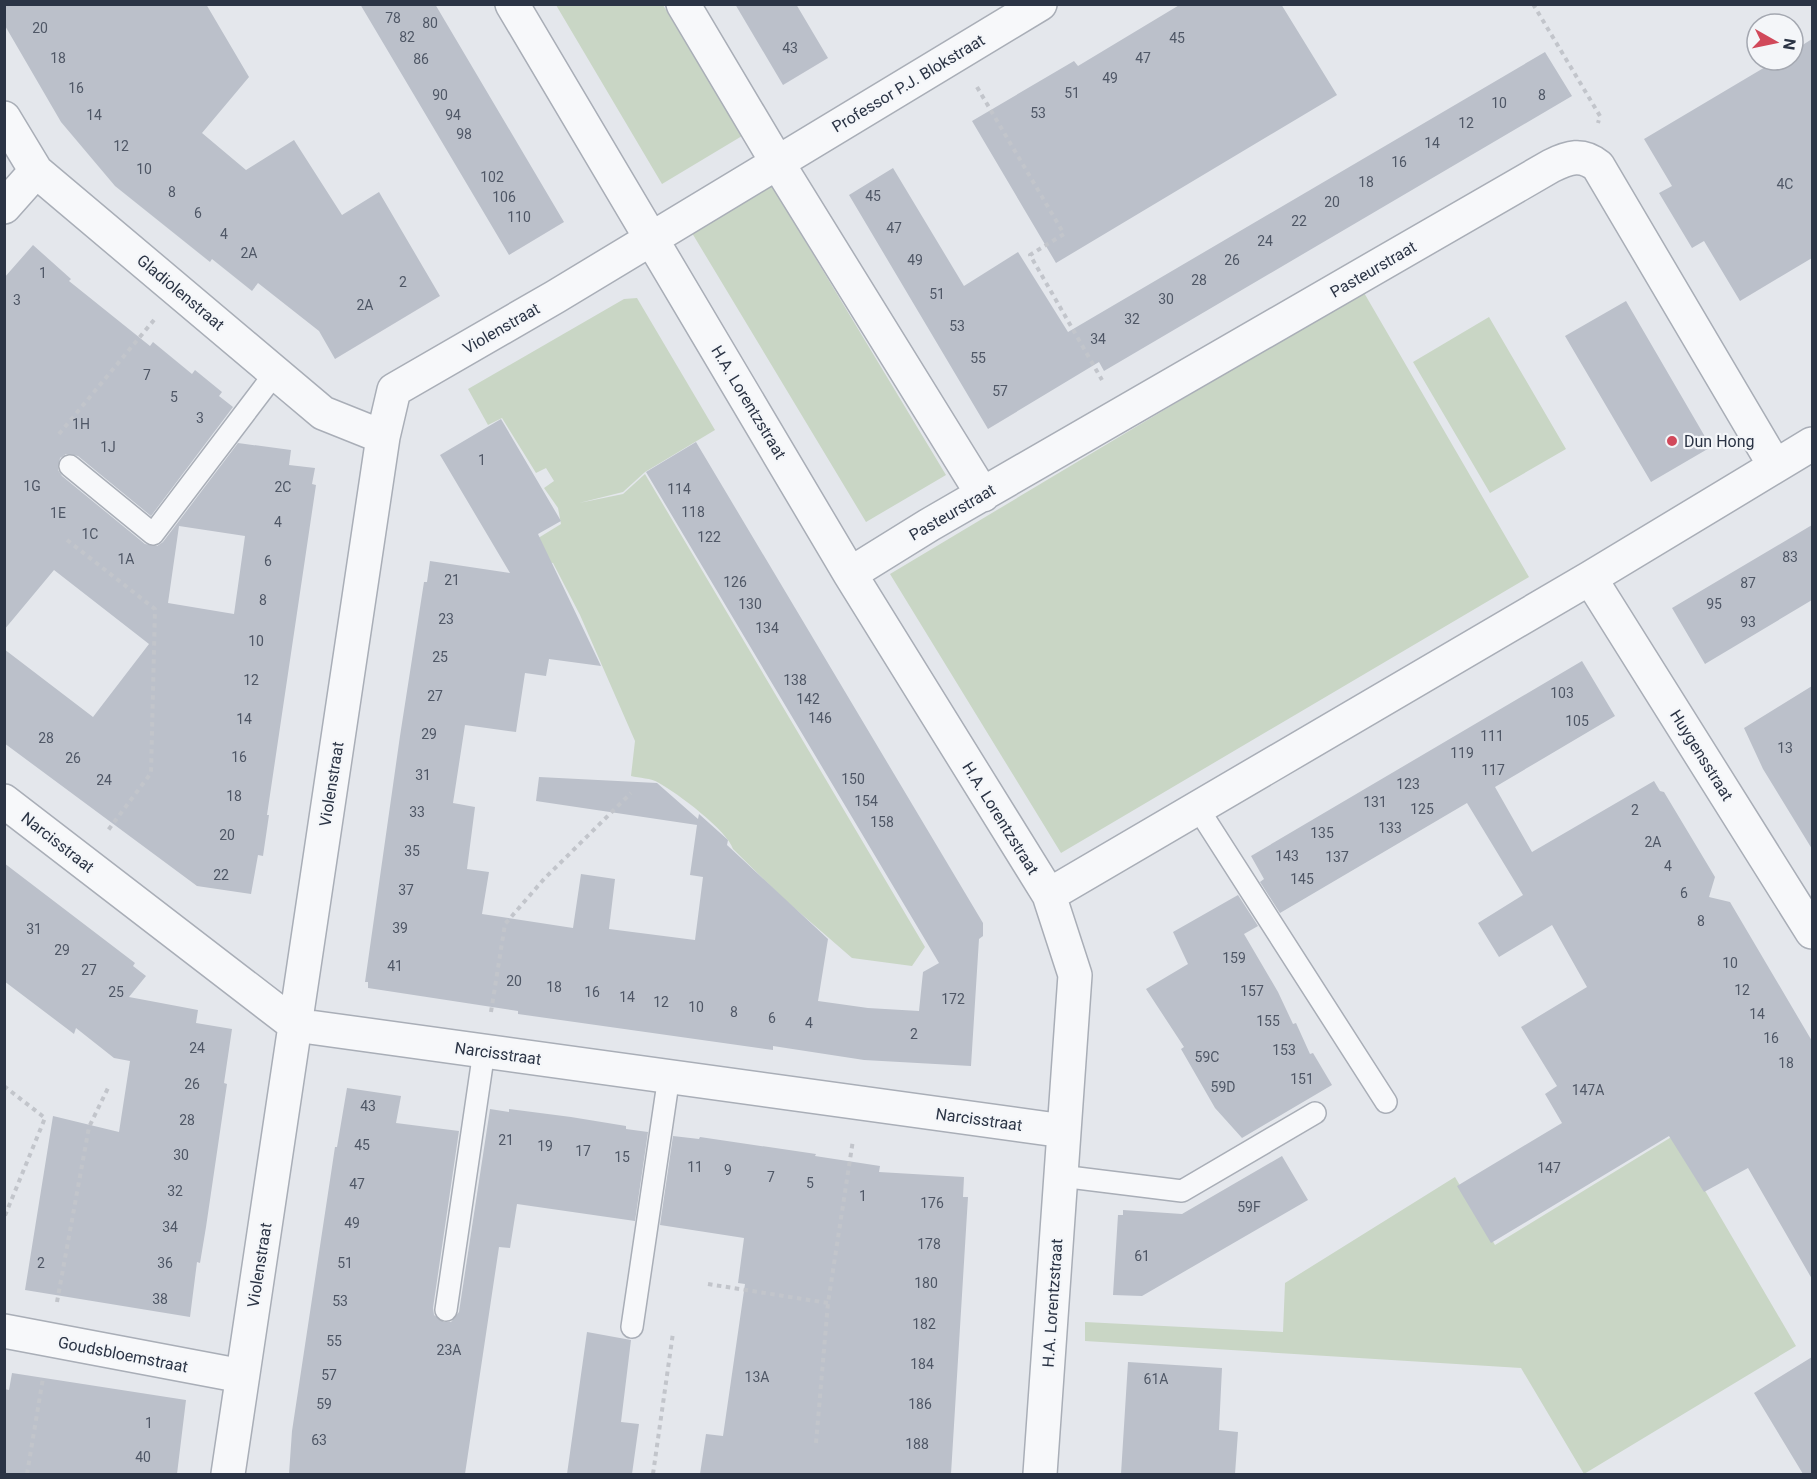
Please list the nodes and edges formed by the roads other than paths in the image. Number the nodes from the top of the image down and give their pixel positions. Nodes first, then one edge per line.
1 (512, 4) edge
2 (683, 4) edge
3 (1040, 4) edge
4 (4, 118) edge
5 (777, 162) junction
6 (36, 171) junction
7 (4, 207) edge
8 (652, 239) junction
9 (276, 372) junction
10 (383, 437) junction
11 (1812, 444) edge
12 (70, 466) dead end
13 (1775, 466) junction
14 (982, 495) junction
15 (850, 574) junction
16 (1590, 578) junction
17 (4, 801) edge
18 (1197, 807) junction
19 (1049, 895) junction
20 (1810, 923) edge
21 (295, 1025) junction
22 (484, 1051) junction
23 (669, 1076) junction
24 (1386, 1102) dead end
25 (1315, 1113) dead end
26 (1064, 1131) junction
27 (1062, 1176) junction
28 (446, 1310) dead end
29 (632, 1327) dead end
30 (4, 1331) edge
31 (242, 1376) junction
32 (228, 1474) edge
33 (1040, 1474) edge

1 - 8 street, H.A. Lorentzstraat
2 - 5 street
3 - 5 street, Professor P.J. Blokstraat
4 - 6 street, Gladiolenstraat
5 - 8 street
5 - 14 street
6 - 7 street
6 - 9 street, Gladiolenstraat
8 - 10 street, Violenstraat
8 - 15 street, H.A. Lorentzstraat
9 - 10 street, Gladiolenstraat
9 - 12 lane
10 - 21 street, Violenstraat
11 - 13 street
13 - 14 street, Pasteurstraat
13 - 16 street
14 - 15 street, Pasteurstraat
15 - 19 street, H.A. Lorentzstraat
16 - 18 street
16 - 20 street, Huygensstraat
17 - 21 street, Narcisstraat
18 - 19 street
18 - 24 lane
19 - 26 street, H.A. Lorentzstraat
21 - 22 street, Narcisstraat
21 - 31 street, Violenstraat
22 - 23 street, Narcisstraat
22 - 28 lane
23 - 26 street, Narcisstraat
23 - 29 lane
25 - 27 lane
26 - 27 street, H.A. Lorentzstraat
27 - 33 street, H.A. Lorentzstraat
30 - 31 street, Goudsbloemstraat
31 - 32 street, Violenstraat

